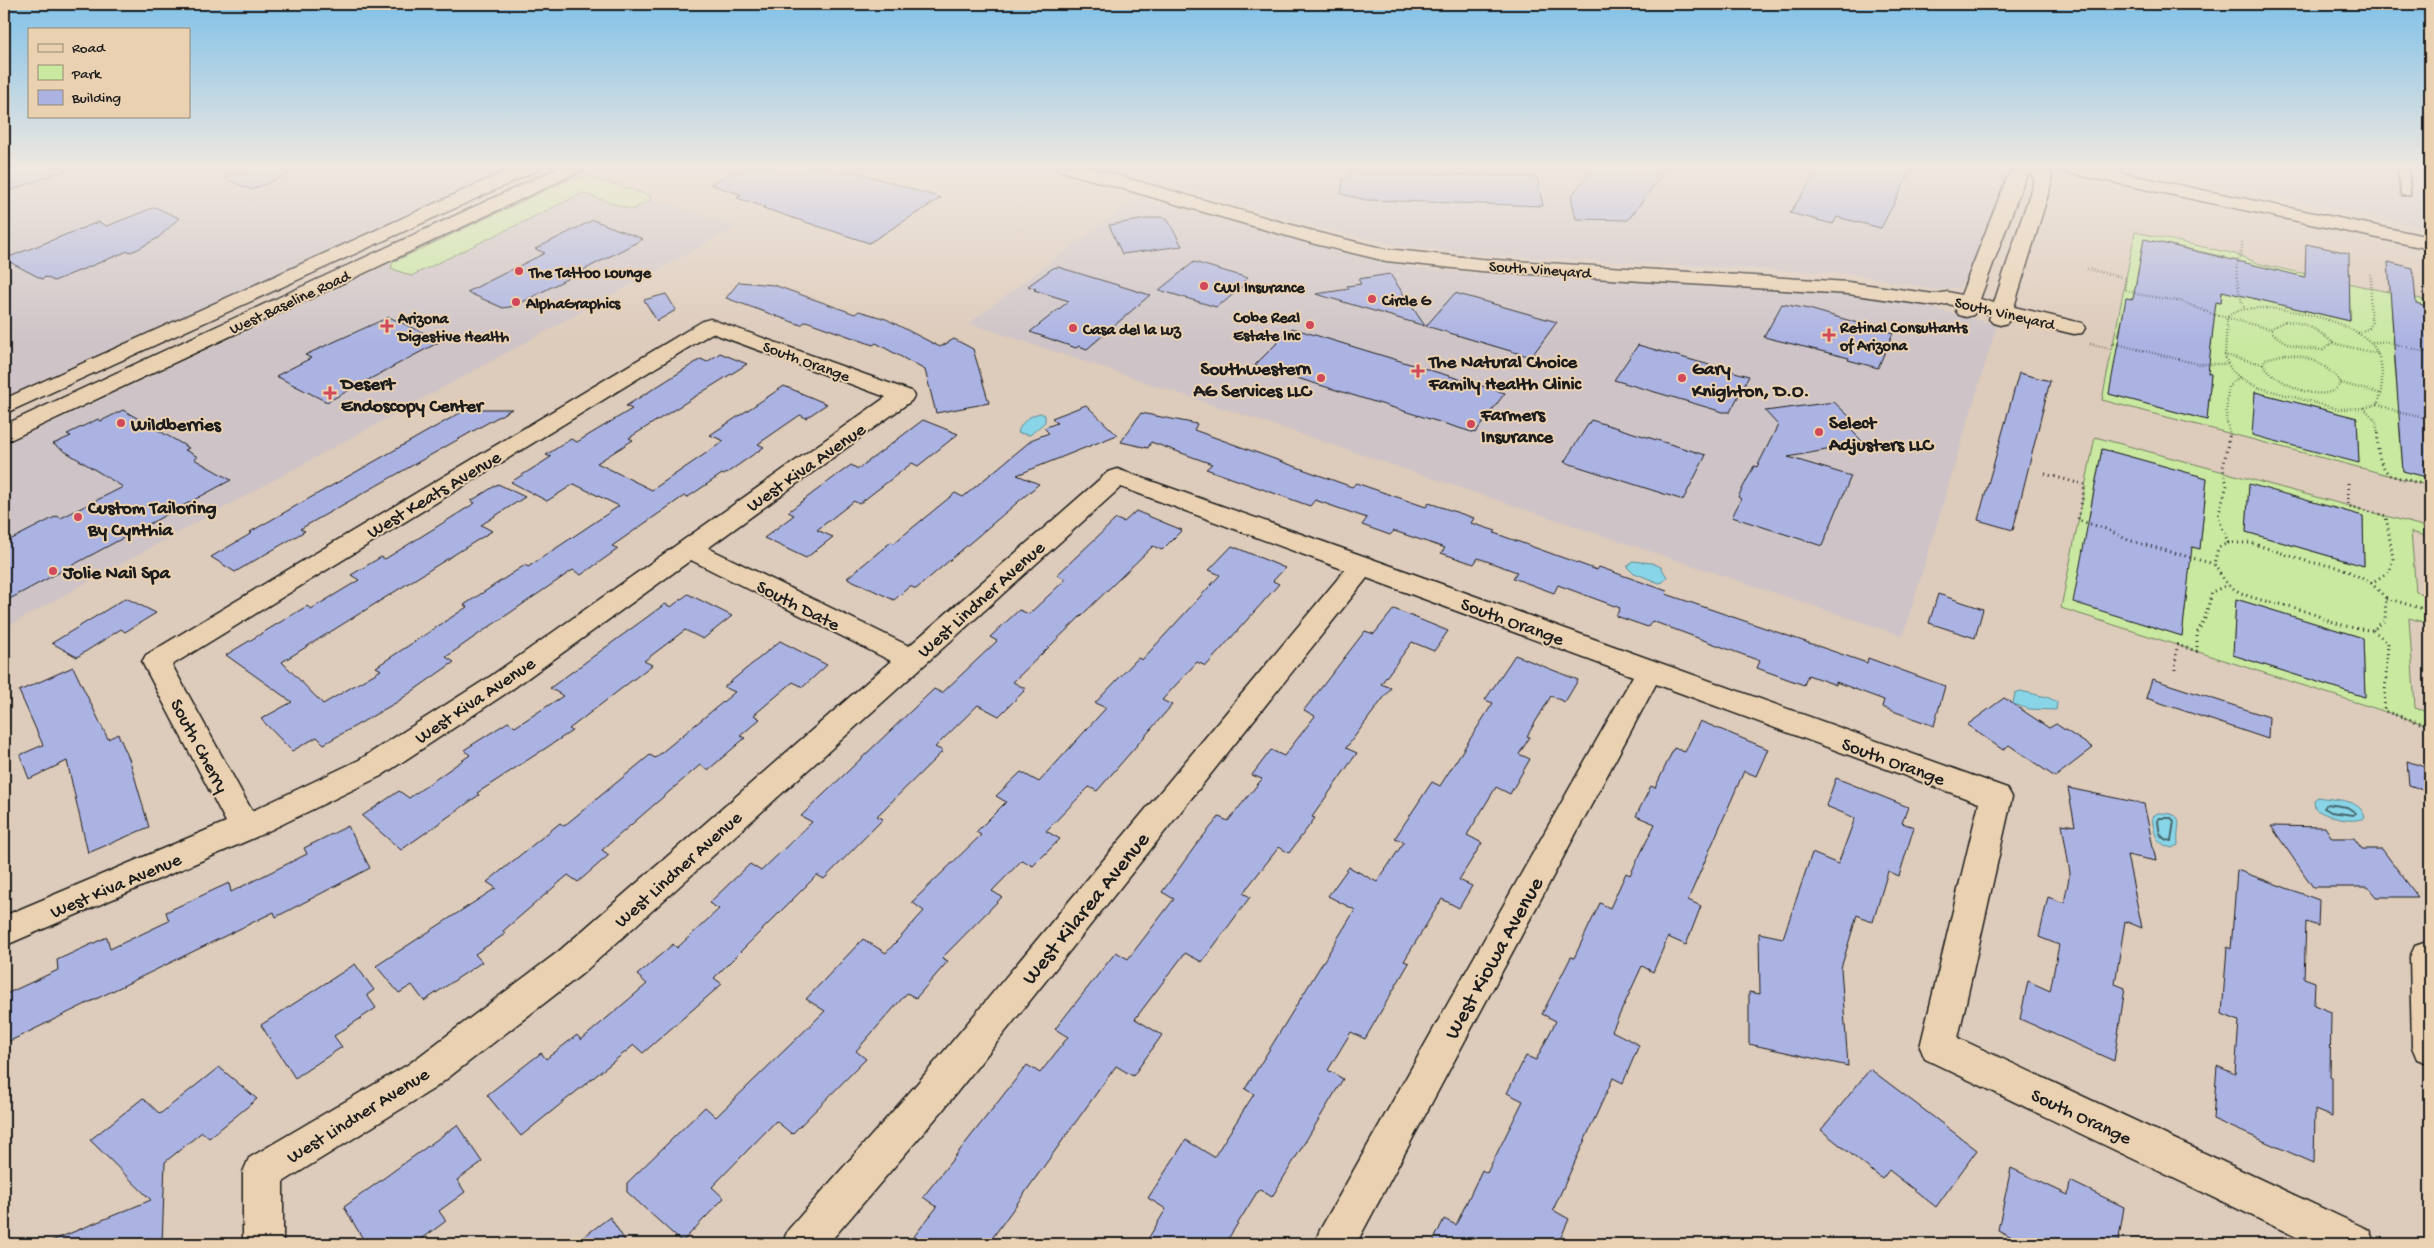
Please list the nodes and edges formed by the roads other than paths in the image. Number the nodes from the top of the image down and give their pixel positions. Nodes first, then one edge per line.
1 (402, 225) edge
2 (450, 225) edge
3 (1270, 225) edge
4 (1998, 225) edge
5 (2028, 225) edge
6 (2344, 225) edge
7 (2430, 243) edge
8 (1967, 307) junction
9 (2002, 315) junction
10 (710, 325) joint
11 (2078, 336) road end
12 (903, 396) joint
13 (4, 407) edge
14 (4, 434) edge
15 (1116, 477) joint
16 (688, 548) junction
17 (1363, 565) junction
18 (911, 659) junction
19 (156, 662) joint
20 (1650, 670) junction
21 (245, 828) junction
22 (4, 931) edge
23 (2429, 958) edge
24 (2430, 1047) edge
25 (263, 1244) edge
26 (802, 1244) edge
27 (1334, 1244) edge
28 (2355, 1244) edge

1 - 13 street, West Baseline Road
2 - 14 street, West Baseline Road
3 - 8 street, South Vineyard
4 - 8 street
5 - 9 street
6 - 7 street
8 - 9 street, South Vineyard
9 - 11 street, South Vineyard
10 - 12 street, South Orange
10 - 19 street, West Keats Avenue
12 - 16 street, West Kiva Avenue
15 - 17 street, South Orange
15 - 18 street, West Lindner Avenue
16 - 18 street, South Date
16 - 21 street, West Kiva Avenue
17 - 20 street, South Orange
17 - 26 street, West Kilarea Avenue
18 - 25 street, West Lindner Avenue
19 - 21 street, South Cherry
20 - 27 street, West Kiowa Avenue
20 - 28 street, South Orange
21 - 22 street, West Kiva Avenue
23 - 24 street

